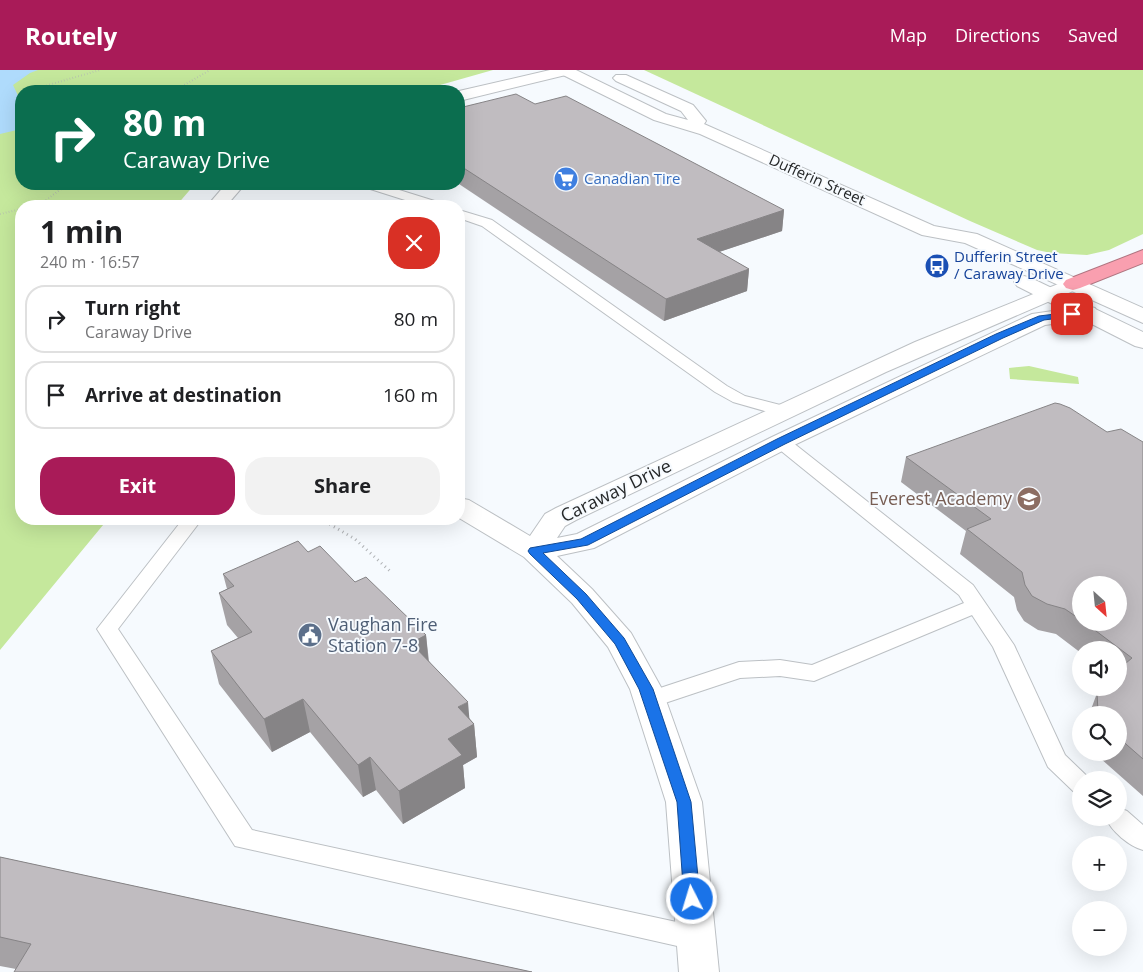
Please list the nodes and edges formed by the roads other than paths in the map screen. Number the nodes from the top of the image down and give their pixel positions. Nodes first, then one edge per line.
1 (566, 70) edge
2 (605, 70) edge
3 (465, 95) edge
4 (706, 130) junction
5 (231, 190) edge
6 (387, 190) edge
7 (221, 200) edge
8 (417, 200) edge
9 (465, 216) edge
10 (929, 231) junction
11 (1143, 256) edge
12 (1073, 284) junction
13 (1051, 294) junction
14 (1087, 313) junction
15 (1143, 316) edge
16 (1143, 341) edge
17 (782, 411) junction
18 (781, 442) junction
19 (465, 510) edge
20 (188, 525) edge
21 (534, 551) junction
22 (975, 606) junction
23 (650, 700) junction
24 (1072, 775) edge
25 (1127, 826) edge
26 (1143, 840) edge
27 (696, 938) junction
28 (699, 972) edge

1 - 3 street
1 - 4 street, Dufferin Street
2 - 4 street, Dufferin Street
4 - 10 street, Dufferin Street
5 - 7 street
6 - 8 lane
9 - 17 lane
10 - 12 street, Dufferin Street
10 - 13 street, Dufferin Street
11 - 12 highway
12 - 13 street, Caraway Drive
12 - 15 street, Dufferin Street
13 - 14 street, Dufferin Street
13 - 17 street, Caraway Drive
14 - 16 street, Dufferin Street
14 - 18 street, Caraway Drive
17 - 21 street, Caraway Drive
18 - 21 street, Caraway Drive
18 - 22 lane
19 - 21 street
20 - 27 lane
21 - 23 street
22 - 23 lane
22 - 24 lane
23 - 27 street
25 - 26 lane
27 - 28 street

